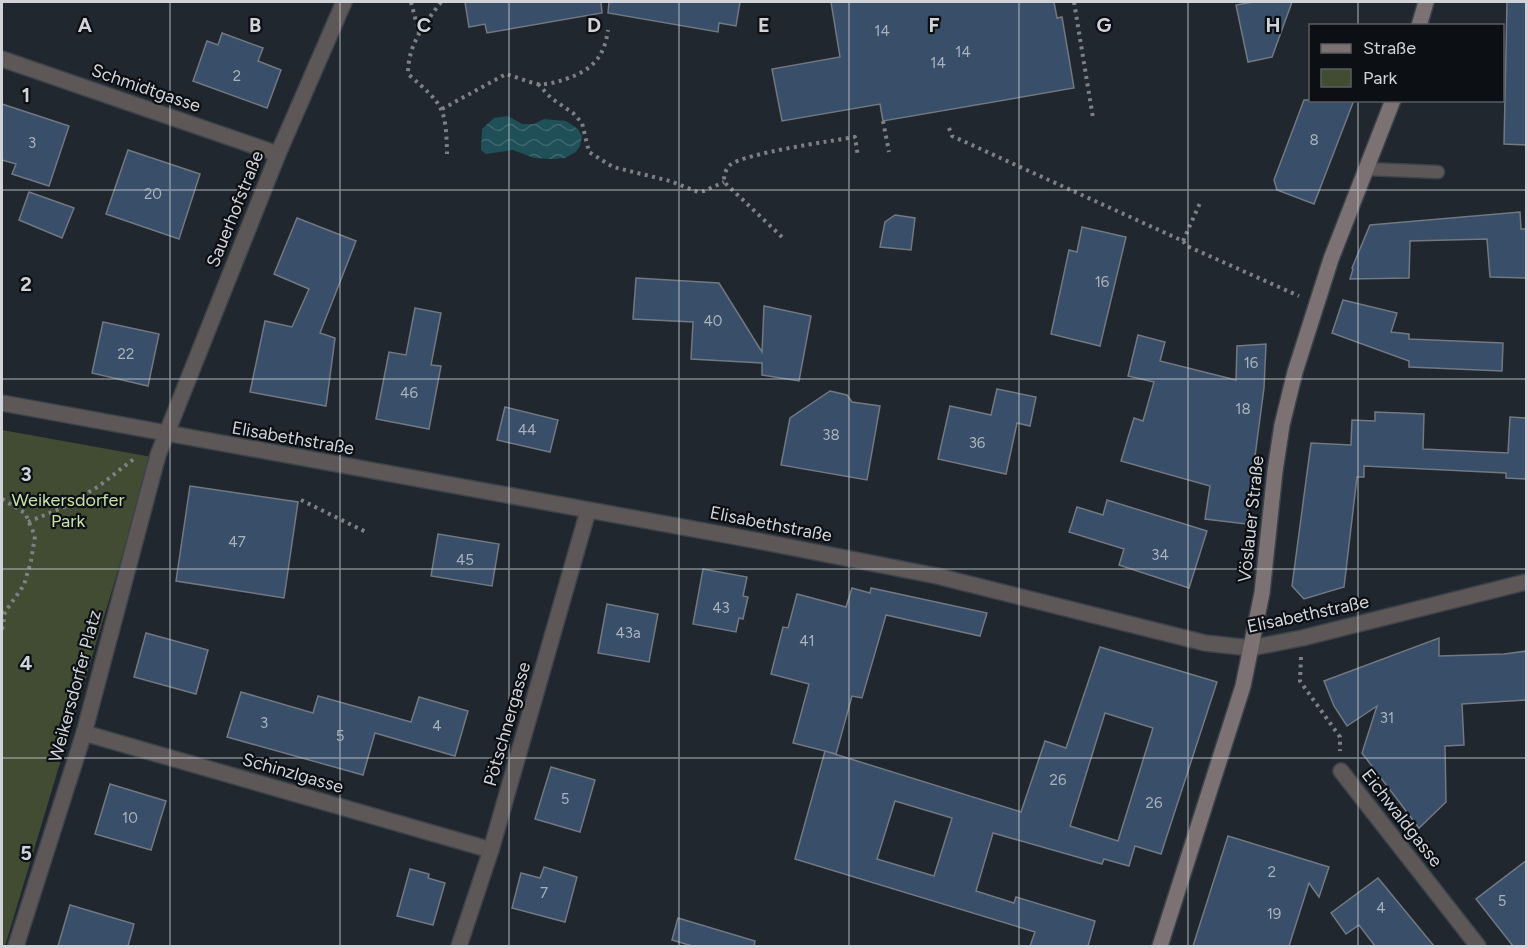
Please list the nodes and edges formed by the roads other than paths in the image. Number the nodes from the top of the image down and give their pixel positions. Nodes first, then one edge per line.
1 (344, 2) edge
2 (1426, 2) edge
3 (1420, 24) edge
4 (2, 59) edge
5 (1391, 102) edge
6 (278, 154) junction
7 (1366, 169) junction
8 (1438, 172) dead end
9 (2, 403) edge
10 (166, 434) junction
11 (588, 511) junction
12 (1527, 582) edge
13 (1251, 648) junction
14 (84, 733) junction
15 (1341, 771) road end
16 (491, 850) junction
17 (16, 946) edge
18 (459, 946) edge
19 (1160, 946) edge
20 (1478, 946) edge

1 - 6 street, Sauerhofstraße
2 - 3 street
4 - 6 street, Schmidtgasse
5 - 7 street, Vöslauer Straße
6 - 10 street, Sauerhofstraße
7 - 8 lane
7 - 13 street, Vöslauer Straße
9 - 10 street, Elisabethstraße
10 - 11 street, Elisabethstraße
10 - 14 street, Weikersdorfer Platz
11 - 13 street, Elisabethstraße
11 - 16 street, Pötschnergasse
12 - 13 street, Elisabethstraße
13 - 19 street, Vöslauer Straße
14 - 16 street, Schinzlgasse
14 - 17 street, Weikersdorfer Platz
15 - 20 street, Eichwaldgasse
16 - 18 street, Pötschnergasse

